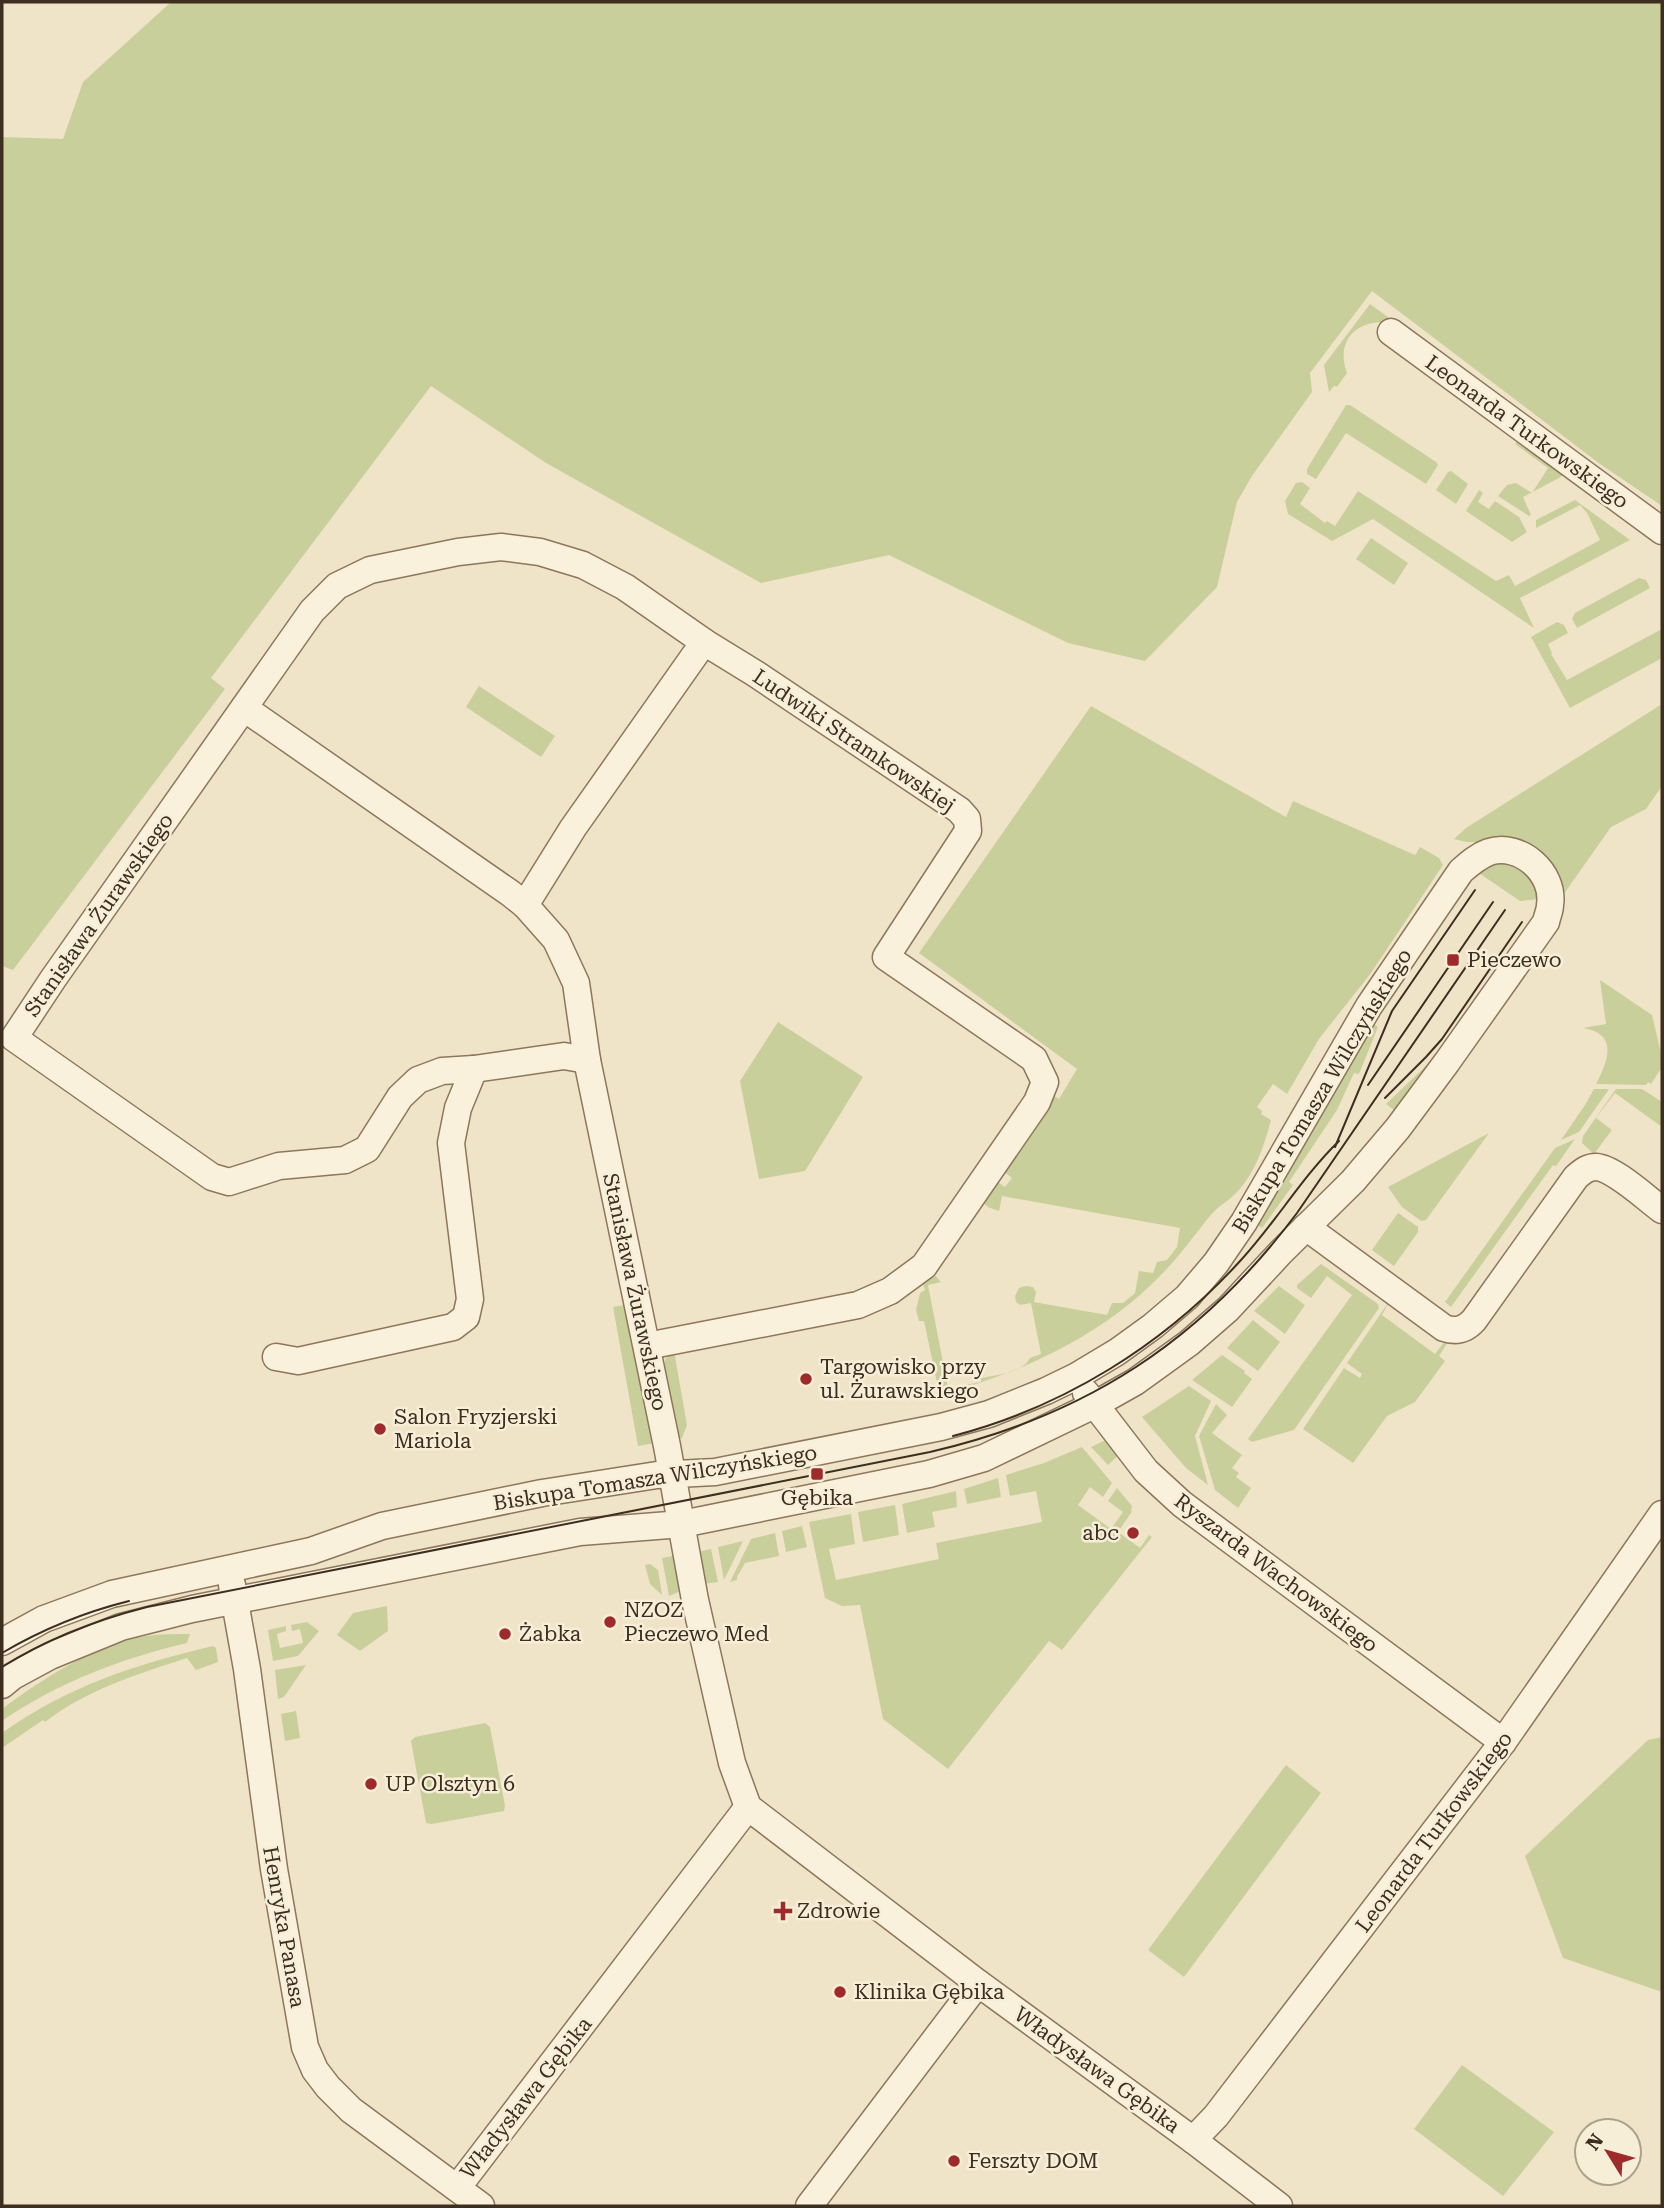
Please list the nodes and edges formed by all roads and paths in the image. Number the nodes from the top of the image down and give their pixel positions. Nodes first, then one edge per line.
1 (1391, 332) dead end
2 (1662, 531) edge
3 (704, 642) junction
4 (244, 708) junction
5 (525, 905) junction
6 (587, 1060) junction
7 (474, 1069) junction
8 (1662, 1210) edge
9 (1306, 1227) junction
10 (647, 1346) junction
11 (276, 1357) dead end
12 (1077, 1376) junction
13 (1094, 1405) junction
14 (672, 1474) junction
15 (1662, 1514) edge
16 (682, 1524) junction
17 (230, 1570) junction
18 (235, 1600) junction
19 (2, 1642) edge
20 (2, 1685) edge
21 (1503, 1742) junction
22 (748, 1807) junction
23 (978, 1983) junction
24 (1192, 2140) junction
25 (457, 2188) junction
26 (481, 2206) edge
27 (809, 2206) edge
28 (1279, 2206) edge

1 - 2 street, Leonarda Turkowskiego
3 - 4 street, Ludwiki Stramkowskiej
3 - 5 street
3 - 10 street, Ludwiki Stramkowskiej
4 - 5 street, Stanisława Żurawskiego
4 - 7 street, Stanisława Żurawskiego
5 - 6 street, Stanisława Żurawskiego
6 - 7 street, Stanisława Żurawskiego
6 - 10 street, Stanisława Żurawskiego
7 - 11 street
8 - 9 street
9 - 12 street, Biskupa Tomasza Wilczyńskiego
9 - 13 street, Biskupa Tomasza Wilczyńskiego
10 - 14 street, Stanisława Żurawskiego
12 - 13 street, Ryszarda Wachowskiego
12 - 14 street, Biskupa Tomasza Wilczyńskiego
13 - 16 street, Biskupa Tomasza Wilczyńskiego
13 - 21 street, Ryszarda Wachowskiego
14 - 16 street, Stanisława Żurawskiego
14 - 17 street, Biskupa Tomasza Wilczyńskiego
15 - 21 street, Leonarda Turkowskiego
16 - 18 street, Biskupa Tomasza Wilczyńskiego
16 - 22 street
17 - 18 street, Henryka Panasa
17 - 19 street, Biskupa Tomasza Wilczyńskiego
18 - 20 street, Biskupa Tomasza Wilczyńskiego
18 - 25 street, Henryka Panasa
21 - 24 street, Leonarda Turkowskiego
22 - 23 street, Władysława Gębika
22 - 25 street, Władysława Gębika
23 - 24 street, Władysława Gębika
23 - 27 street
24 - 28 street, Władysława Gębika
25 - 26 street, Henryka Panasa

